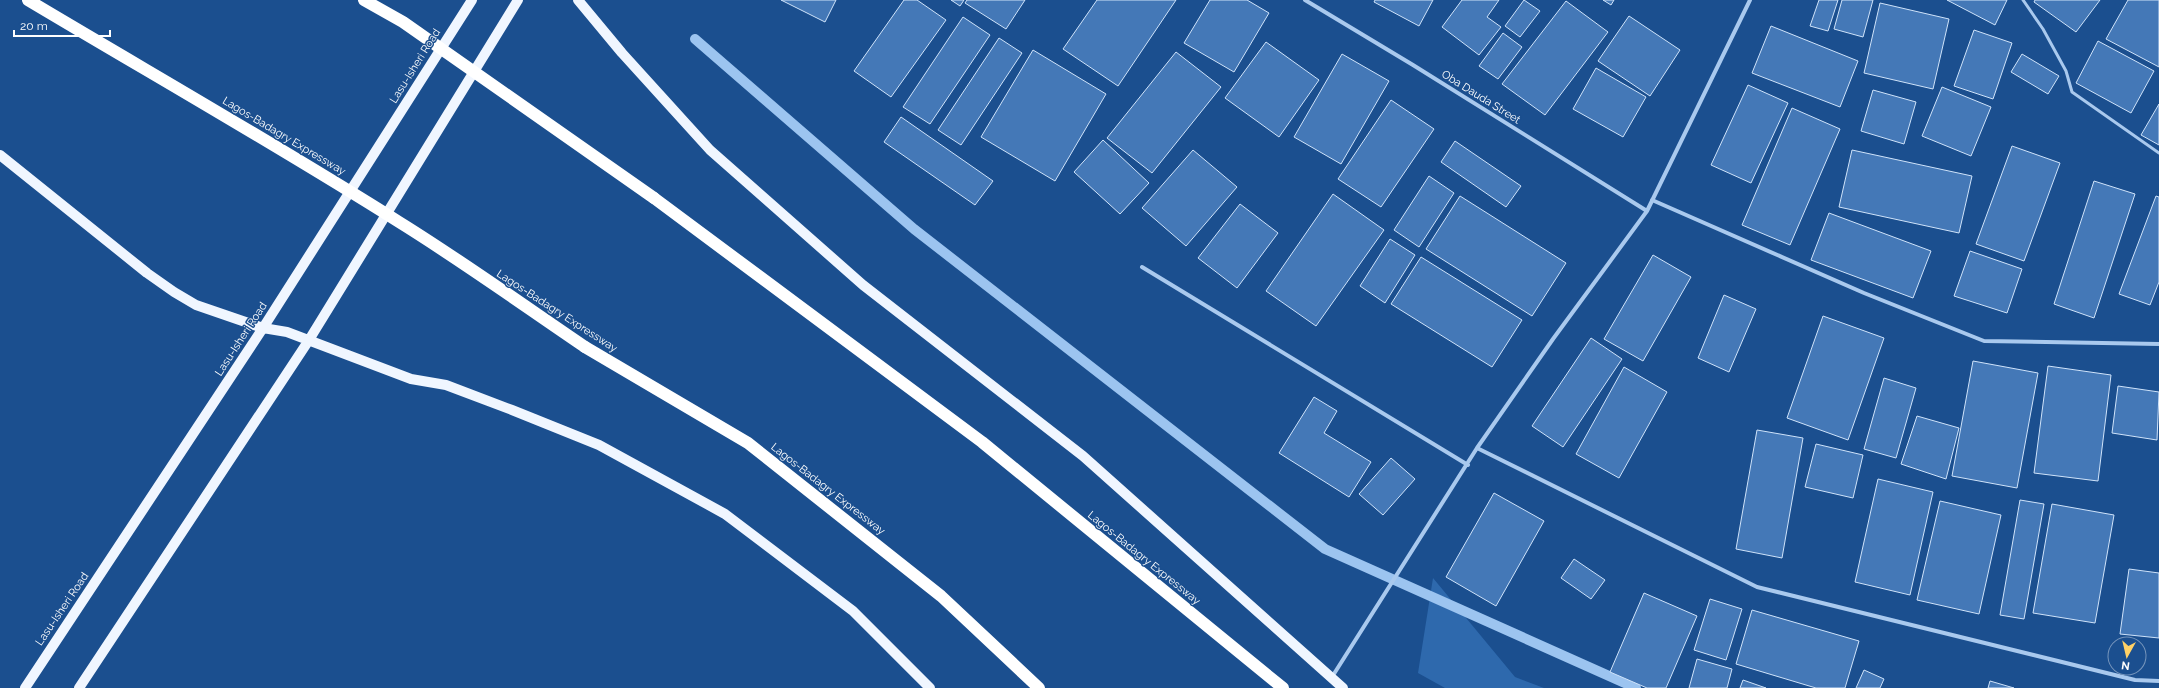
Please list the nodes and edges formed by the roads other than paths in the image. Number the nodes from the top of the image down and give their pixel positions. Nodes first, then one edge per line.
1 (28, 0) edge
2 (364, 0) edge
3 (472, 0) edge
4 (518, 0) edge
5 (578, 0) edge
6 (1305, 0) edge
7 (1750, 0) edge
8 (2022, 0) edge
9 (2159, 153) edge
10 (0, 155) edge
11 (1652, 200) junction
12 (1646, 211) junction
13 (1142, 267) dead end
14 (263, 328) junction
15 (309, 340) junction
16 (2159, 344) edge
17 (1477, 448) junction
18 (1468, 465) junction
19 (1332, 678) junction
20 (2159, 681) edge
21 (25, 688) edge
22 (79, 688) edge
23 (930, 688) edge
24 (1039, 688) edge
25 (1283, 688) edge
26 (1343, 688) edge

1 - 24 highway, Lagos-Badagry Expressway, bridge
2 - 25 highway, Lagos-Badagry Expressway, bridge
3 - 14 main road, Lasu-Isheri Road
4 - 15 main road
5 - 19 main road
6 - 12 street, Oba Dauda Street
7 - 11 street
8 - 9 lane
10 - 14 main road
11 - 12 street
11 - 16 street
12 - 17 street
13 - 18 street
14 - 15 main road
14 - 21 main road, Lasu-Isheri Road
15 - 22 main road
15 - 23 main road
17 - 18 street
17 - 20 street
18 - 19 street
19 - 26 main road

